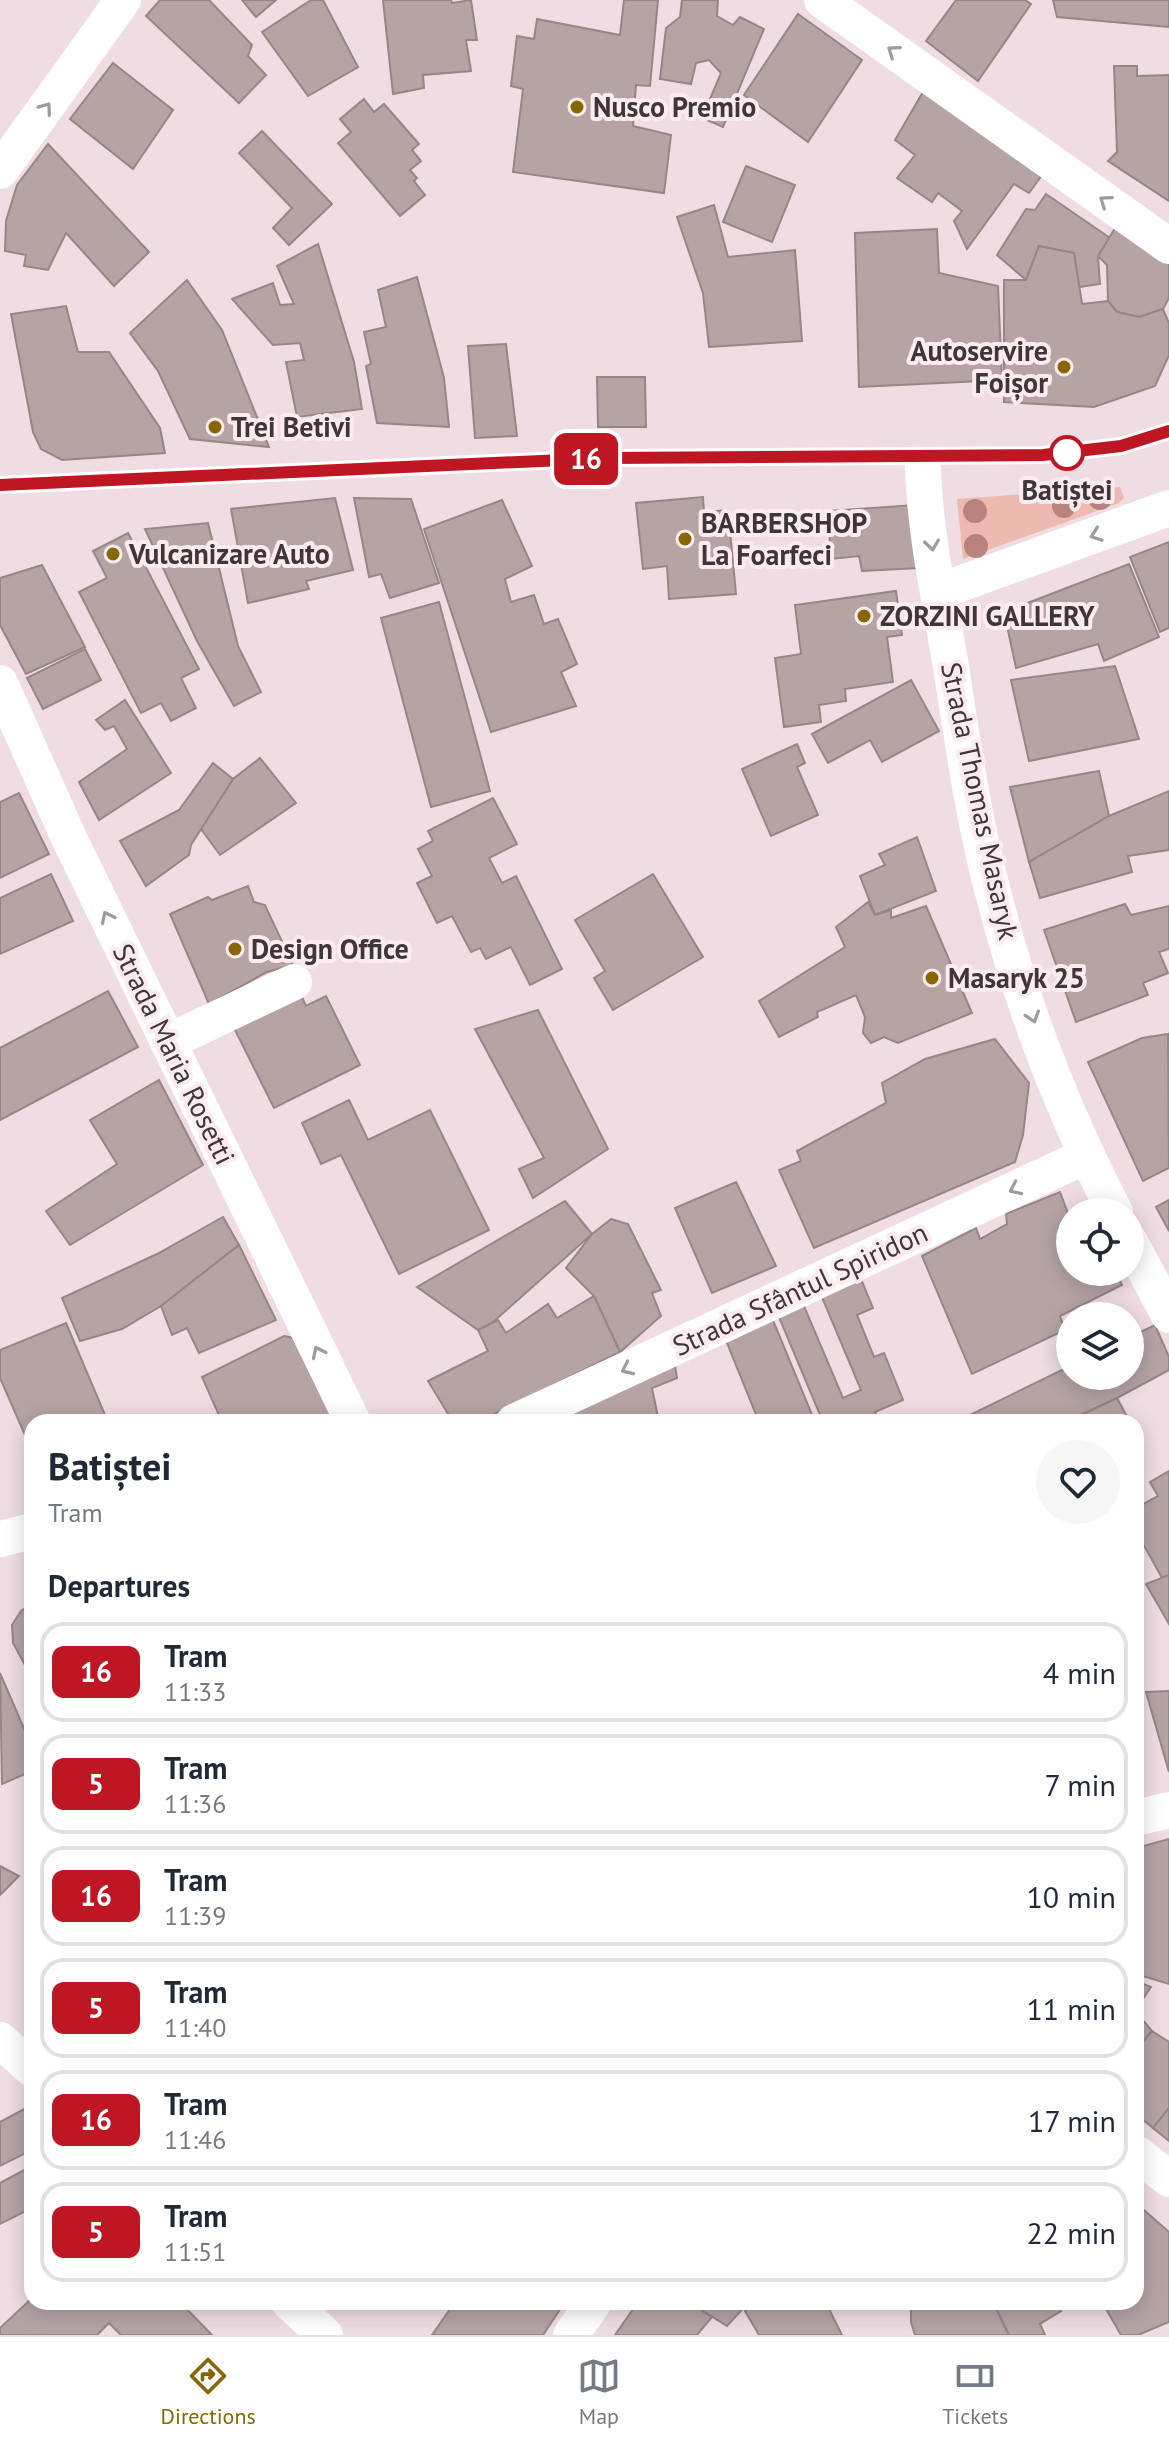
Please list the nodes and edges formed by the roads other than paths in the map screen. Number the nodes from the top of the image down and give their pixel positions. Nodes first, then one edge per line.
1 (123, 0) edge
2 (822, 0) edge
3 (0, 171) edge
4 (1169, 246) edge
5 (923, 468) dead end
6 (1169, 508) edge
7 (938, 592) junction
8 (0, 683) edge
9 (294, 982) dead end
10 (168, 1042) junction
11 (1086, 1156) junction
12 (1108, 1198) edge
13 (1144, 1268) edge
14 (1169, 1315) edge
15 (349, 1414) edge
16 (531, 1414) edge
17 (24, 1533) edge
18 (0, 1539) edge
19 (1169, 1810) edge
20 (1144, 1816) edge
21 (0, 2040) edge
22 (24, 2062) edge
23 (1144, 2159) edge
24 (1169, 2179) edge
25 (298, 2310) edge
26 (588, 2310) edge
27 (325, 2335) edge
28 (571, 2335) edge

3 -> 1 street
4 -> 2 street
5 -> 7 street, Strada Thomas Masaryk
6 -> 7 street
7 -> 11 street, Strada Thomas Masaryk
10 -> 8 street, Strada Maria Rosetti
9 - 10 street
15 -> 10 street, Strada Maria Rosetti
11 - 12 street, Strada Thomas Masaryk
11 -> 16 street, Strada Sfântul Spiridon
13 - 14 street
17 - 18 street
19 - 20 street
21 - 22 street
23 - 24 street
25 - 27 street
26 - 28 street

